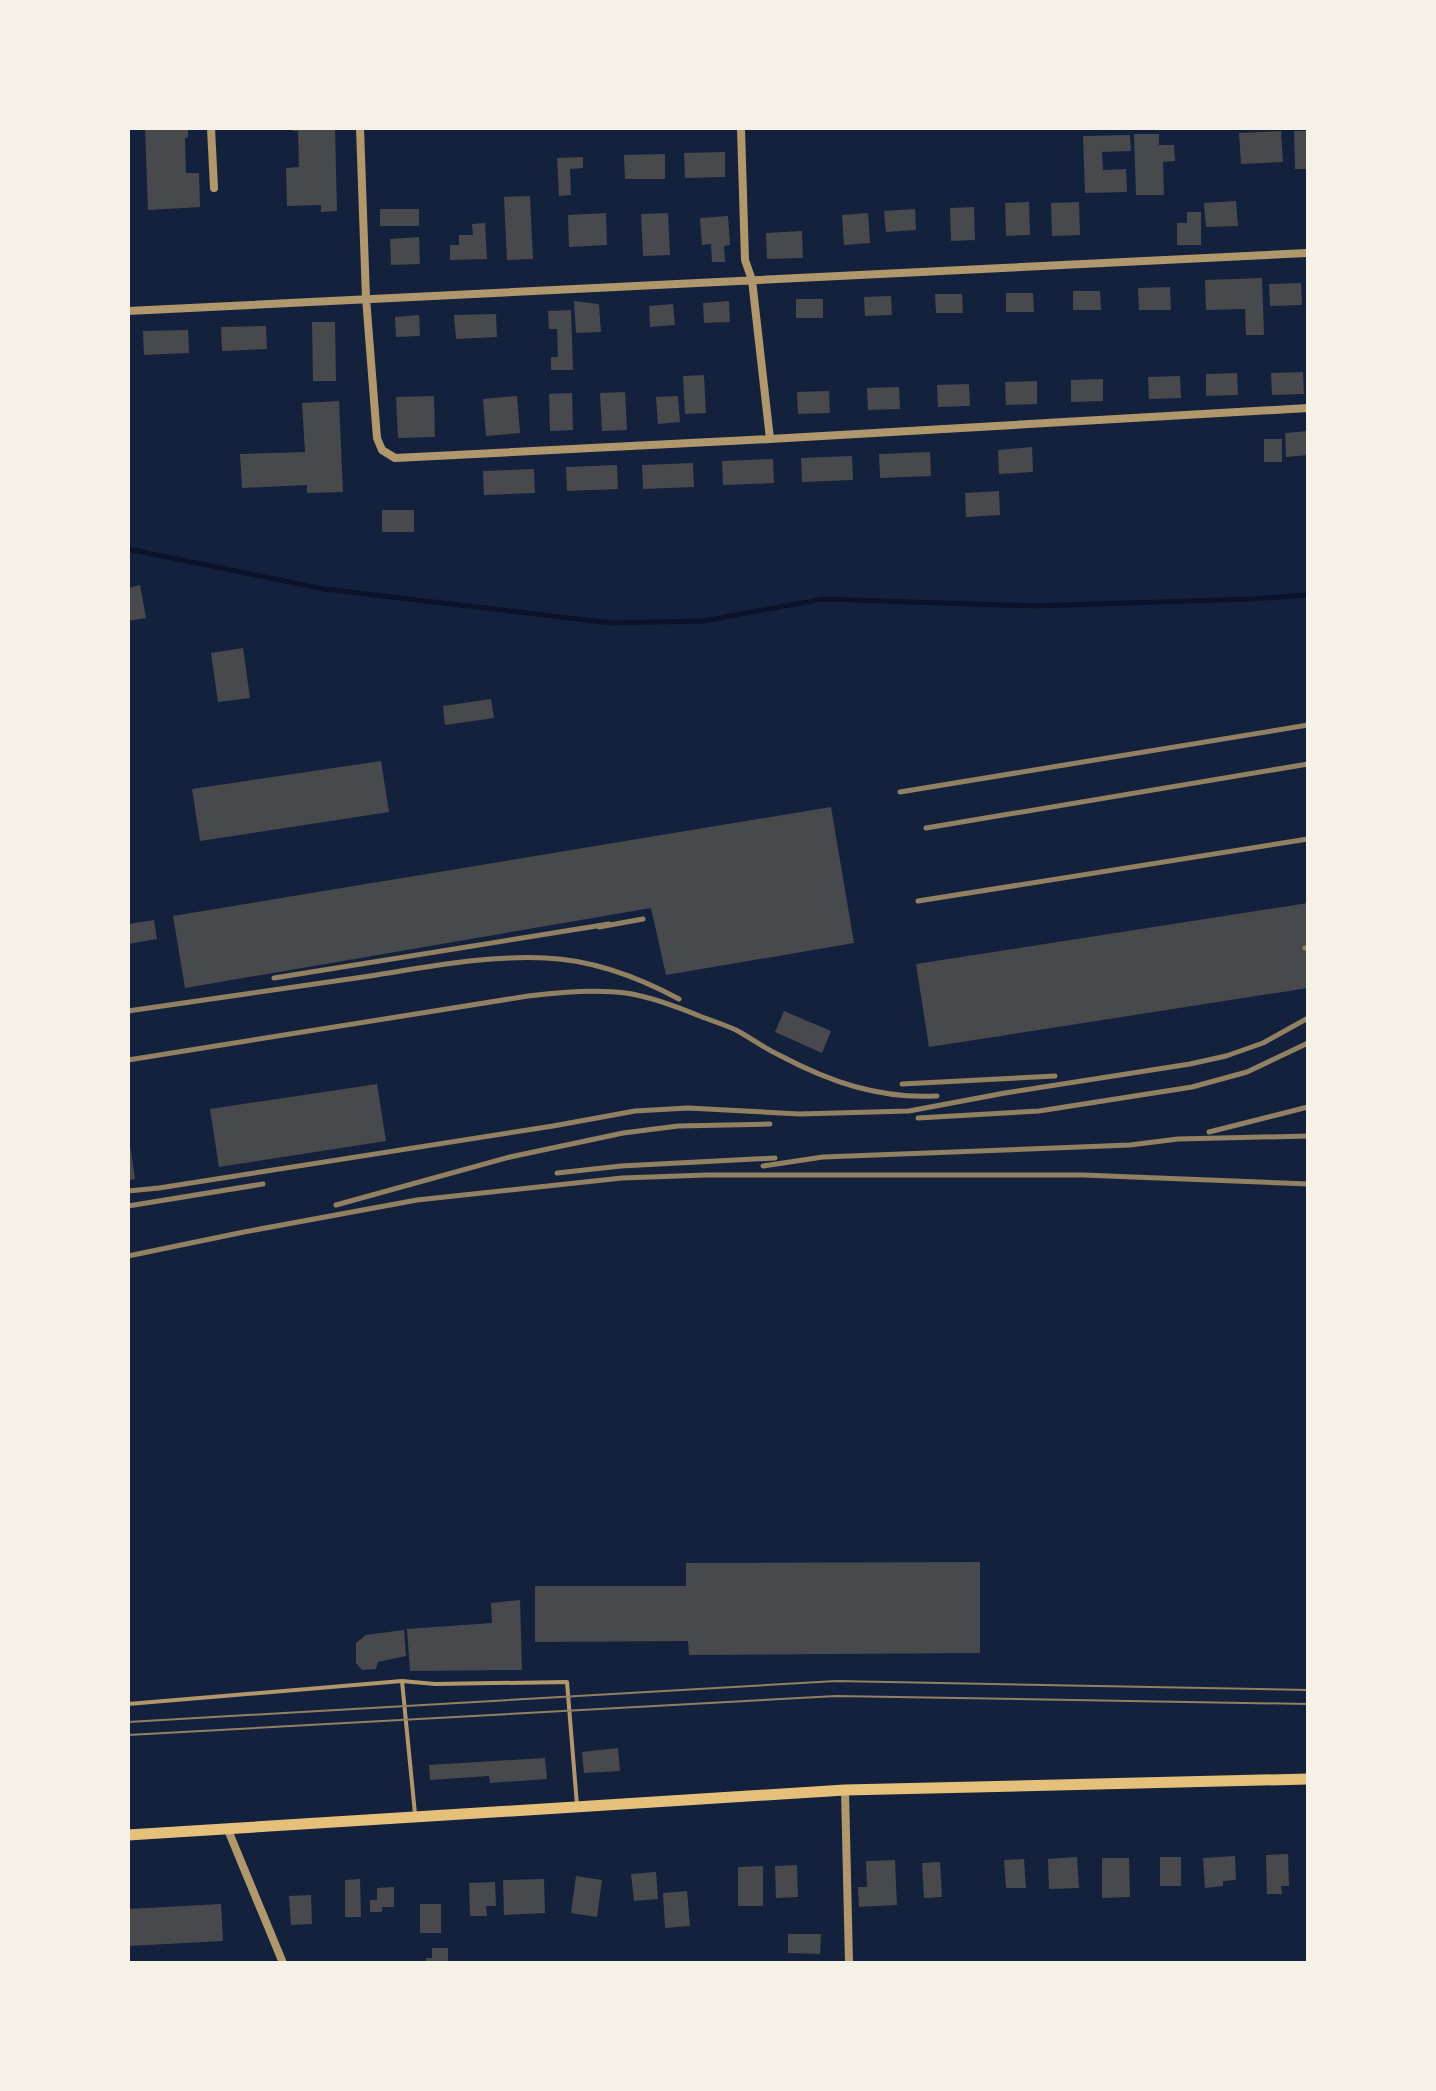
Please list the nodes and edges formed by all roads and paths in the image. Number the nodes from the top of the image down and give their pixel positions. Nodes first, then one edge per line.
1 (211, 128) edge
2 (360, 128) edge
3 (741, 128) edge
4 (214, 188) dead end
5 (1308, 253) edge
6 (752, 280) junction
7 (366, 298) junction
8 (128, 311) edge
9 (1308, 408) edge
10 (770, 439) junction
11 (402, 1681) junction
12 (128, 1704) edge
13 (1308, 1779) edge
14 (845, 1790) junction
15 (577, 1805) junction
16 (415, 1817) junction
17 (228, 1830) junction
18 (128, 1835) edge
19 (283, 1963) edge
20 (849, 1963) edge

1 - 4 street
2 - 7 street
3 - 6 street
5 - 6 street
6 - 7 street
6 - 10 street
7 - 8 street
7 - 10 street
9 - 10 street
11 - 12 lane
11 - 15 lane
11 - 16 lane
13 - 14 main road
14 - 15 main road
14 - 20 street
15 - 16 main road
16 - 17 main road
17 - 18 main road
17 - 19 street

